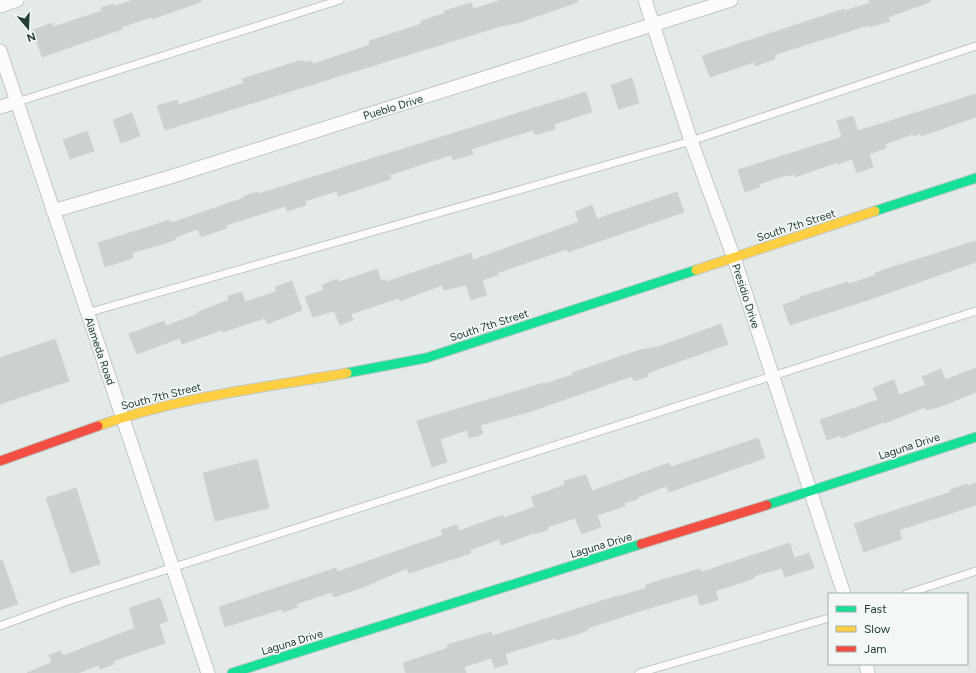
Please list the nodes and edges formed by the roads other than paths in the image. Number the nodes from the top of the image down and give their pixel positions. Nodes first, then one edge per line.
1 (16, 0) edge
2 (340, 0) edge
3 (645, 0) edge
4 (731, 0) edge
5 (0, 6) edge
6 (653, 25) junction
7 (976, 46) edge
8 (0, 51) edge
9 (17, 102) junction
10 (0, 107) edge
11 (691, 141) junction
12 (976, 178) edge
13 (53, 211) junction
14 (734, 258) junction
15 (976, 311) edge
16 (88, 313) junction
17 (773, 377) junction
18 (123, 417) junction
19 (976, 437) edge
20 (0, 461) edge
21 (810, 491) junction
22 (173, 568) junction
23 (976, 571) edge
24 (844, 593) edge
25 (909, 593) edge
26 (828, 618) edge
27 (0, 626) edge
28 (208, 673) edge
29 (232, 673) edge
30 (639, 673) edge

1 - 5 street
2 - 9 lane
3 - 6 street, Presidio Drive
4 - 6 street, Pueblo Drive
6 - 11 street, Presidio Drive
6 - 13 street, Pueblo Drive
7 - 11 lane
8 - 9 street, Alameda Road
9 - 10 street
9 - 13 street, Alameda Road
11 - 14 street, Presidio Drive
11 - 16 lane
12 - 14 main road, South 7th Street
13 - 16 street, Alameda Road
14 - 17 street, Presidio Drive
14 - 18 main road, South 7th Street
15 - 17 lane
16 - 18 street, Alameda Road
17 - 21 street, Presidio Drive
17 - 22 lane
18 - 20 main road, South 7th Street
18 - 22 street, Alameda Road
19 - 21 main road, Laguna Drive
21 - 24 street, Presidio Drive
21 - 29 main road, Laguna Drive
22 - 27 lane
22 - 28 street, Alameda Road
23 - 25 lane
26 - 30 lane

